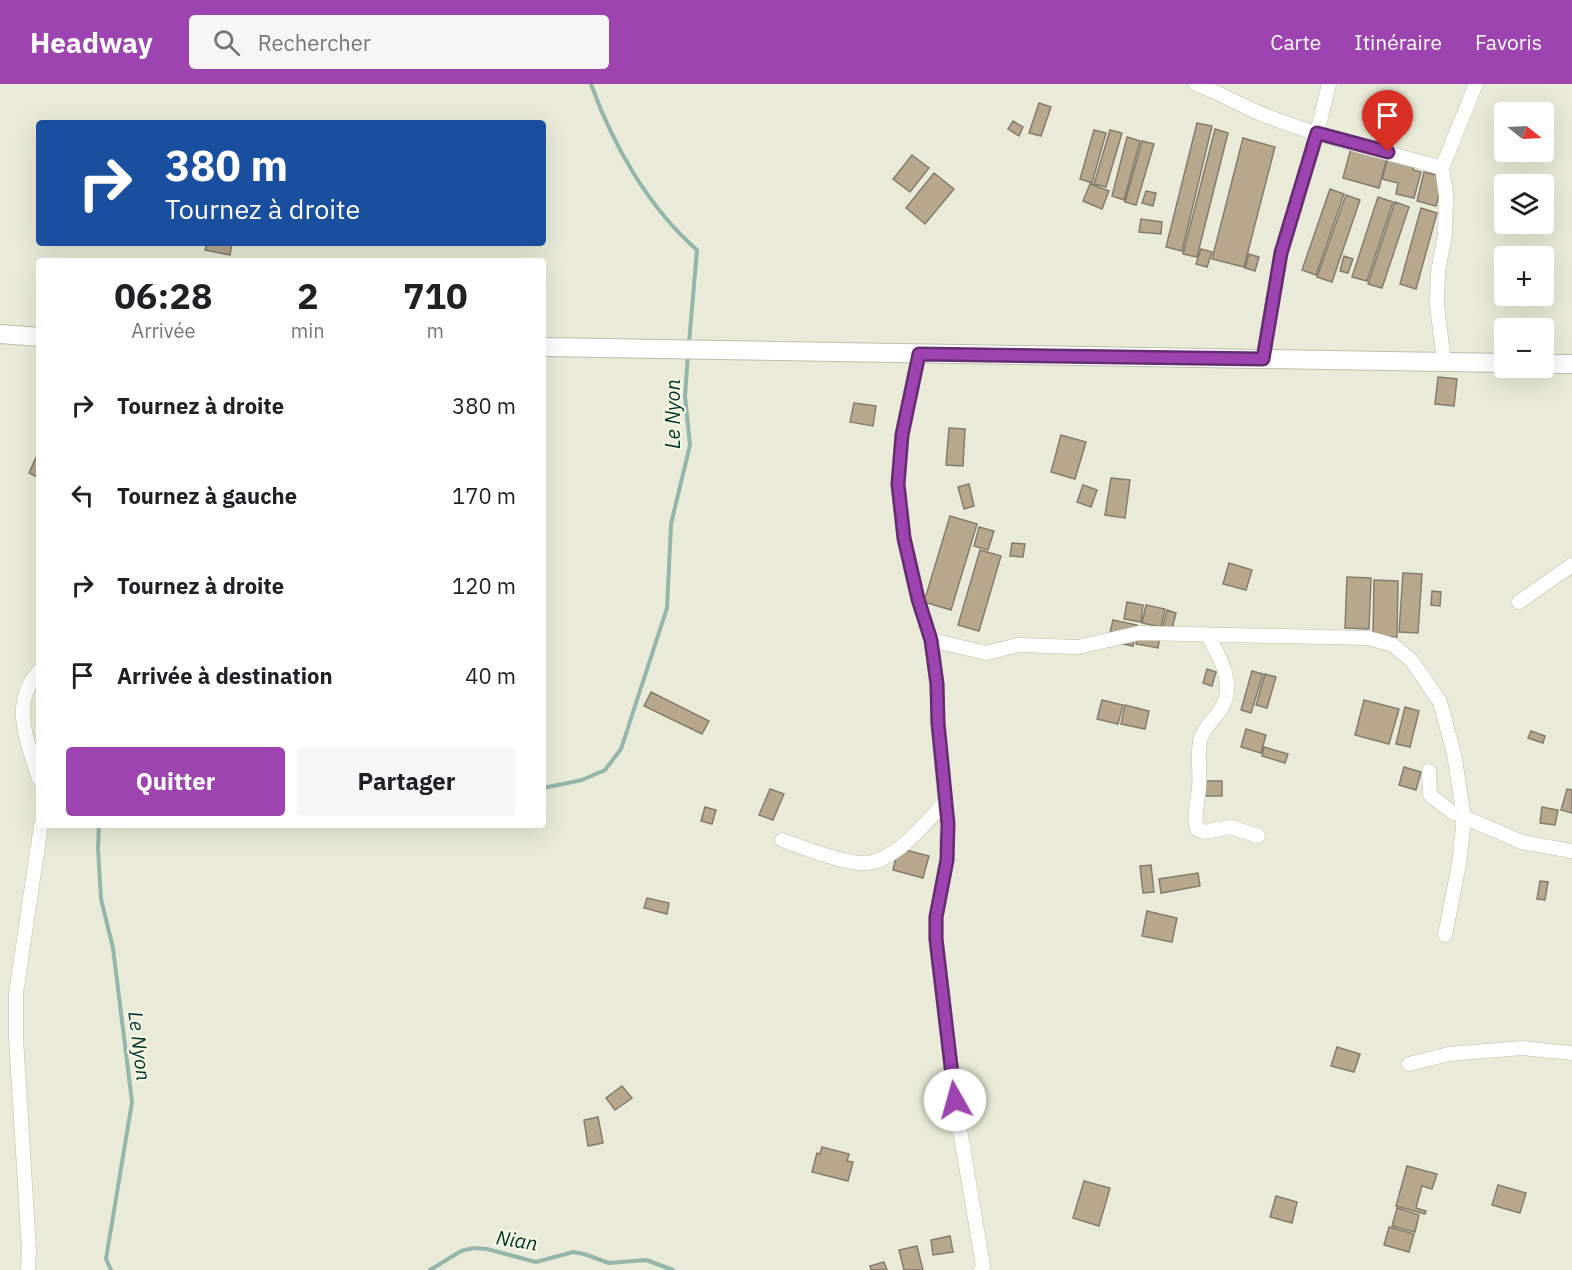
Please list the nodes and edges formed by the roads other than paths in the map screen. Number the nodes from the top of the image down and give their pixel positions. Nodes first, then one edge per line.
1 (1196, 84) edge
2 (1329, 84) edge
3 (1476, 84) edge
4 (1317, 133) junction
5 (1442, 168) junction
6 (0, 334) edge
7 (36, 337) edge
8 (546, 347) edge
9 (919, 354) junction
10 (1263, 359) junction
11 (1444, 362) junction
12 (1494, 363) edge
13 (1554, 364) edge
14 (1572, 364) edge
15 (1572, 565) edge
16 (1519, 602) dead end
17 (1207, 634) junction
18 (931, 640) junction
19 (36, 677) edge
20 (36, 769) edge
21 (1429, 771) dead end
22 (945, 802) junction
23 (1464, 817) junction
24 (41, 828) edge
25 (1258, 836) dead end
26 (782, 840) dead end
27 (1572, 851) edge
28 (1445, 935) dead end
29 (1572, 1053) edge
30 (1409, 1064) dead end
31 (28, 1270) edge
32 (981, 1270) edge

1 - 4 street
2 - 4 street
3 - 5 street
4 - 5 street
4 - 10 street
5 - 11 street
6 - 7 main road
8 - 9 main road
9 - 10 main road
9 - 18 street
10 - 11 main road
11 - 12 main road
13 - 14 main road
15 - 16 street
17 - 18 street
17 - 23 street
17 - 25 street
18 - 22 street
19 - 20 street
21 - 23 street
22 - 26 street
22 - 32 street
23 - 27 street
23 - 28 street
24 - 31 street
29 - 30 street

